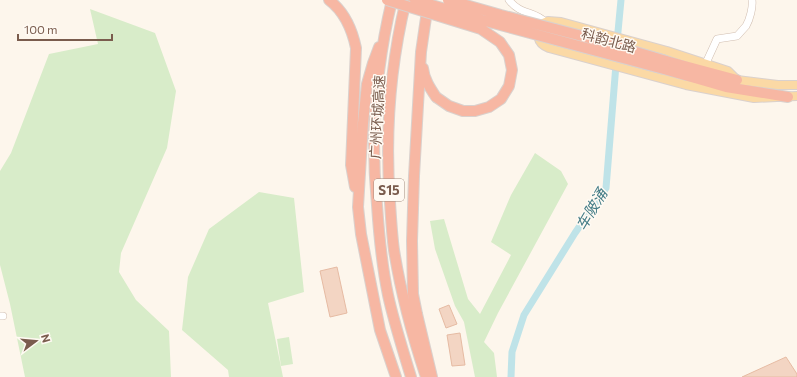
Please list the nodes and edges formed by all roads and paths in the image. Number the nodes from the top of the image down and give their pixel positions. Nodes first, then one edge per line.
1 (329, 0) edge
2 (387, 0) edge
3 (392, 0) edge
4 (406, 0) edge
5 (415, 0) edge
6 (428, 0) edge
7 (448, 0) edge
8 (509, 0) edge
9 (752, 0) edge
10 (545, 22) junction
11 (386, 28) junction
12 (421, 52) junction
13 (706, 64) junction
14 (665, 65) junction
15 (736, 80) junction
16 (797, 85) edge
17 (792, 96) edge
18 (358, 207) junction
19 (396, 377) edge
20 (411, 377) edge
21 (426, 377) edge
22 (432, 377) edge

1 - 18 highway
2 - 12 highway, bridge
3 - 11 highway, 广州环城高速 / S15
4 - 21 highway, 广州环城高速 / S15
5 - 14 highway, 科韵北路, bridge
6 - 12 highway
7 - 14 highway, 科韵北路, bridge
8 - 10 street
9 - 13 street
10 - 14 main road
10 - 14 main road
11 - 18 highway
11 - 20 highway, 广州环城高速 / S15
12 - 22 highway
13 - 14 main road
13 - 15 main road
14 - 15 highway, 科韵北路
14 - 17 highway, 科韵北路
15 - 16 main road, 科韵北路
18 - 19 highway

